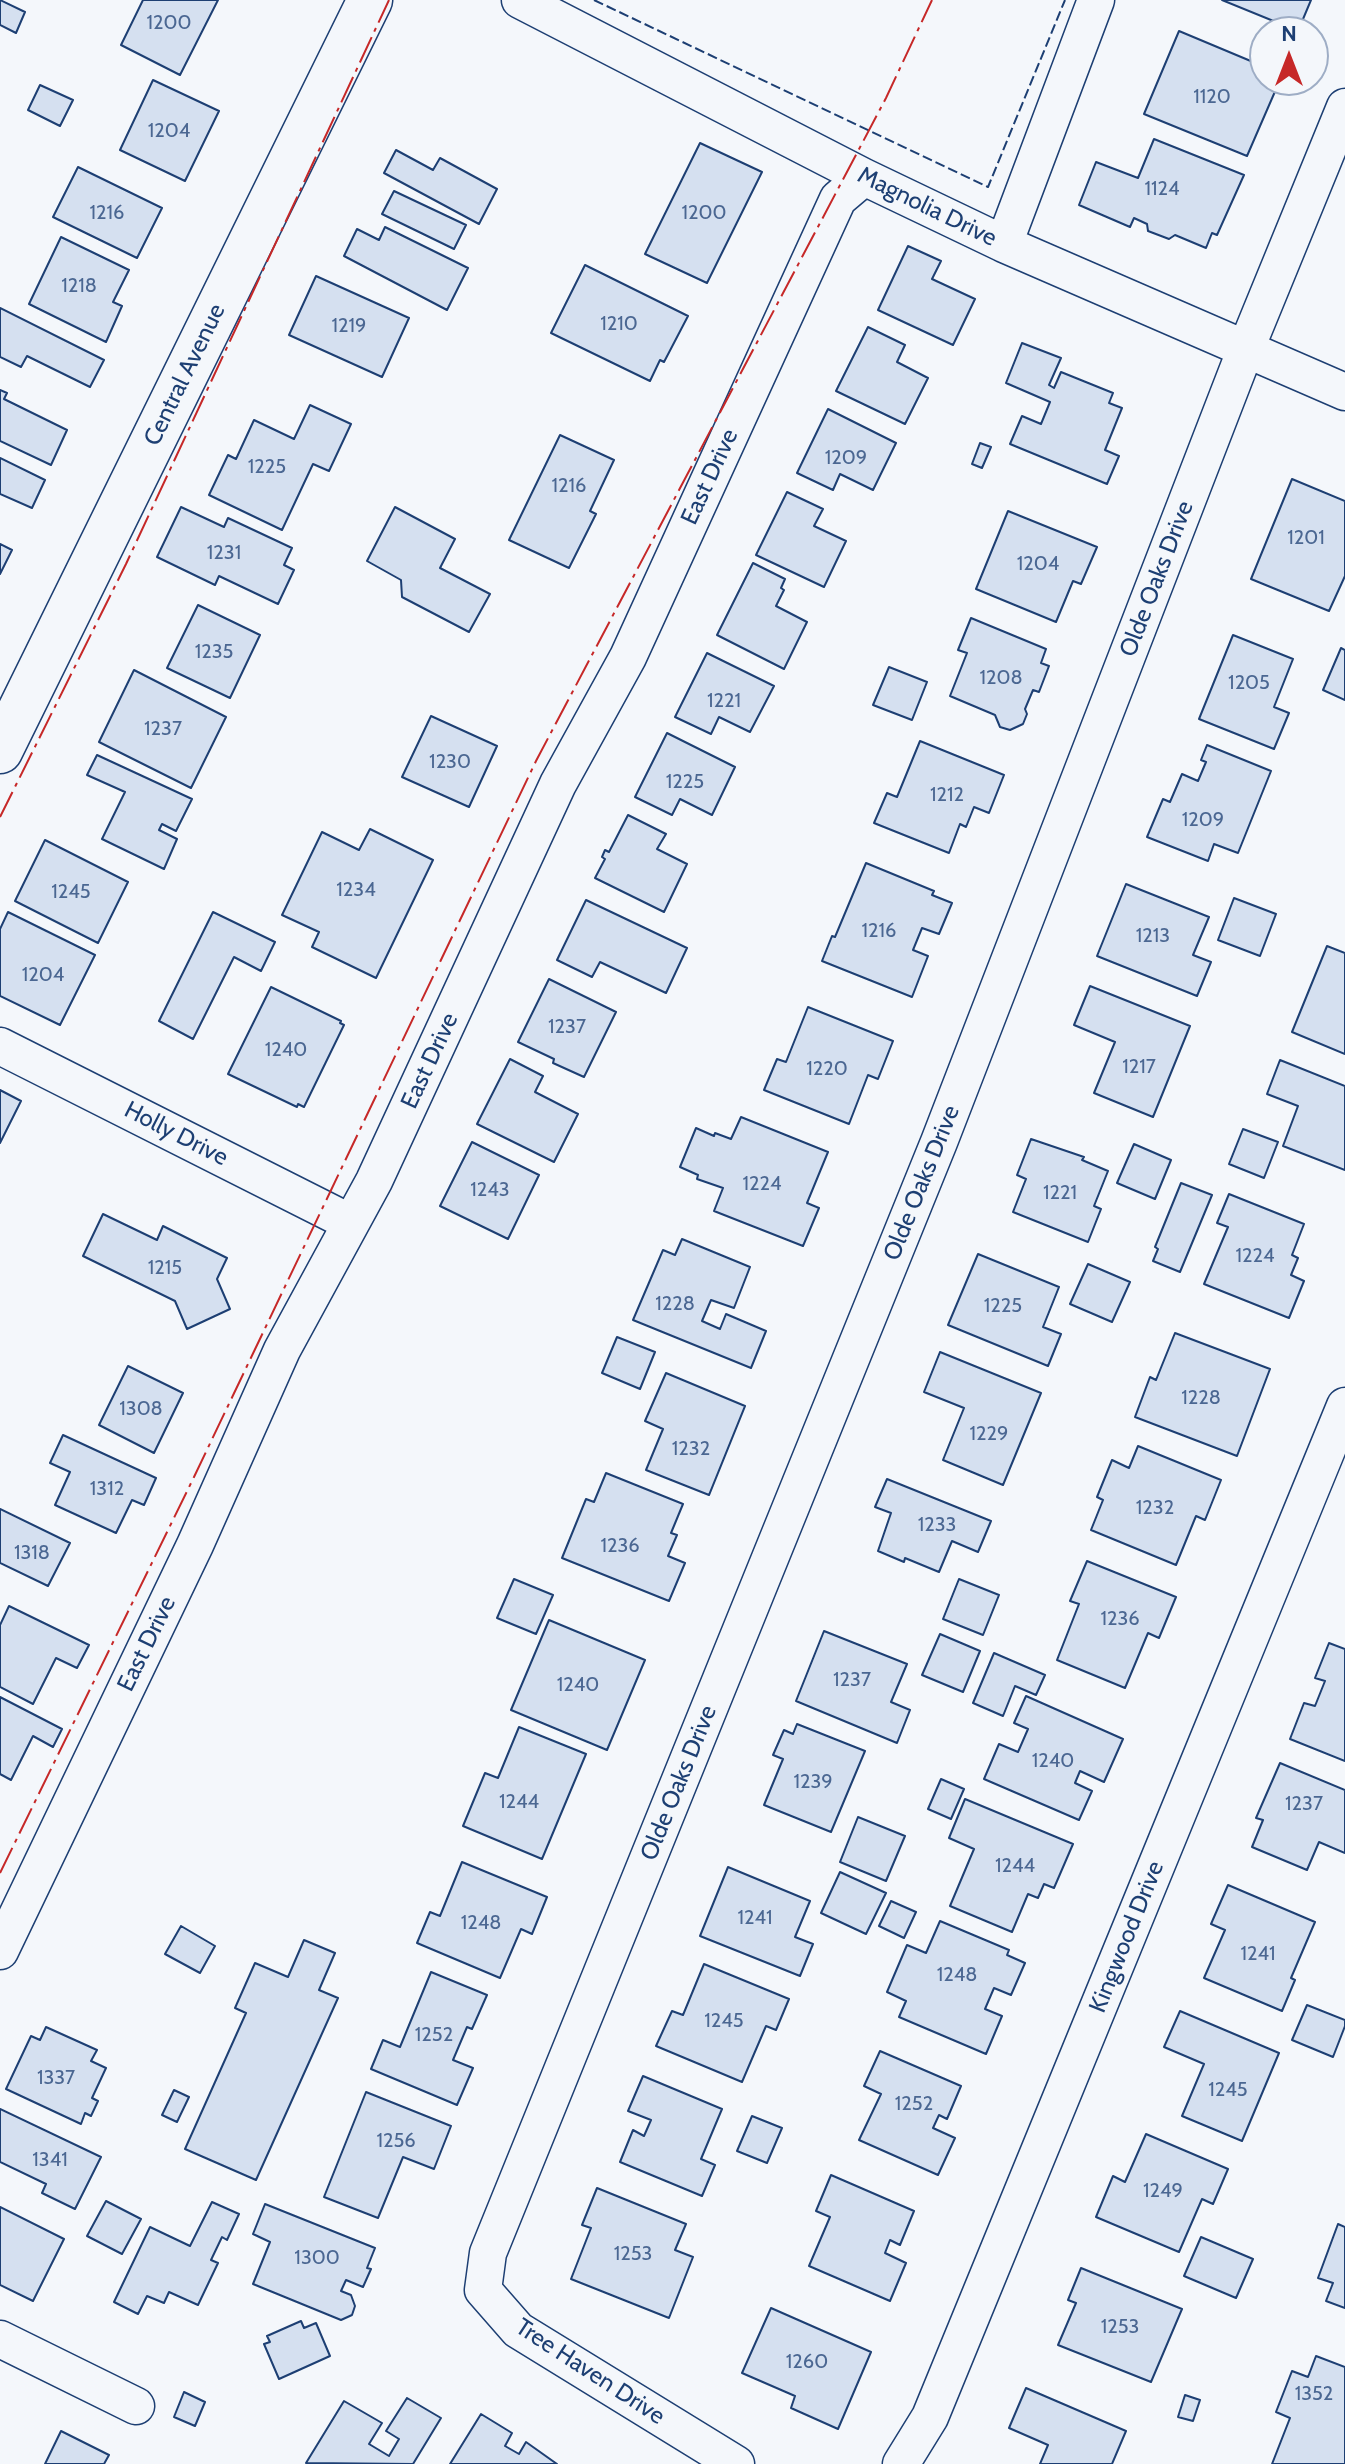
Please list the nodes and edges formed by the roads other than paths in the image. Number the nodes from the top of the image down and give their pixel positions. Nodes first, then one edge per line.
1 (370, 0) edge
2 (520, 0) edge
3 (1096, 0) edge
4 (1345, 107) edge
5 (864, 177) junction
6 (1004, 244) junction
7 (1245, 351) junction
8 (1345, 392) edge
9 (0, 751) edge
10 (0, 1046) edge
11 (351, 1223) junction
12 (1345, 1406) edge
13 (0, 1951) edge
14 (488, 2253) joint
15 (0, 2339) edge
16 (136, 2406) dead end
17 (736, 2464) edge
18 (901, 2464) edge

1 - 9 street, Central Avenue
2 - 5 street, Magnolia Drive
3 - 6 street
4 - 7 street, Olde Oaks Drive
5 - 6 street, Magnolia Drive
5 - 11 street, East Drive
6 - 7 street, Magnolia Drive
7 - 8 street, Magnolia Drive
7 - 14 street, Olde Oaks Drive
10 - 11 street, Holly Drive
11 - 13 street, East Drive
12 - 18 street, Kingwood Drive
14 - 17 street, Tree Haven Drive
15 - 16 street

